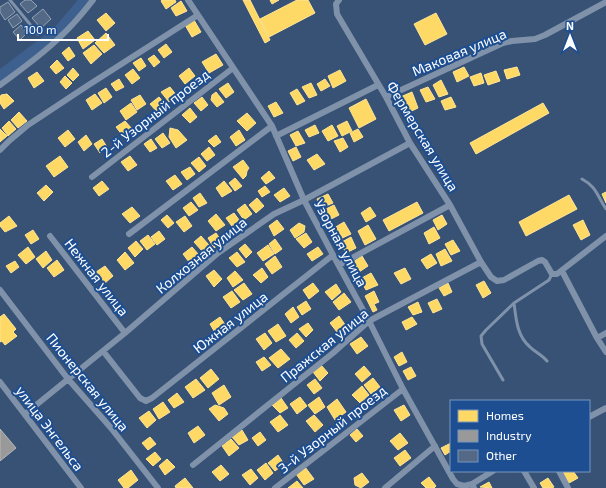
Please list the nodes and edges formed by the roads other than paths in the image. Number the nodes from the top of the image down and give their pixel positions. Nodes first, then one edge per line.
1 (10, 0) edge
2 (93, 0) edge
3 (188, 0) edge
4 (339, 0) edge
5 (606, 2) edge
6 (198, 16) junction
7 (38, 34) dead end
8 (233, 68) junction
9 (0, 85) edge
10 (378, 85) junction
11 (386, 98) junction
12 (272, 126) junction
13 (276, 136) junction
14 (410, 143) junction
15 (0, 150) edge
16 (92, 177) dead end
17 (582, 178) dead end
18 (304, 200) junction
19 (450, 205) junction
20 (606, 209) edge
21 (129, 234) dead end
22 (50, 236) dead end
23 (606, 236) edge
24 (333, 255) junction
25 (481, 262) junction
26 (339, 265) junction
27 (562, 271) junction
28 (552, 274) junction
29 (0, 290) edge
30 (514, 303) junction
31 (369, 321) junction
32 (125, 333) junction
33 (606, 333) edge
34 (597, 338) junction
35 (103, 351) junction
36 (606, 352) edge
37 (547, 361) dead end
38 (68, 379) junction
39 (502, 380) dead end
40 (0, 382) edge
41 (403, 389) junction
42 (606, 408) edge
43 (25, 414) junction
44 (590, 416) edge
45 (435, 446) junction
46 (194, 464) dead end
47 (492, 472) edge
48 (525, 472) edge
49 (560, 472) edge
50 (458, 486) edge
51 (473, 486) edge
52 (81, 488) edge
53 (158, 488) edge
54 (275, 488) edge
55 (385, 488) edge
56 (534, 488) edge
57 (568, 488) edge

1 - 7 lane
2 - 9 street
3 - 6 street, Узорная улица
4 - 10 street, Фермерская улица
5 - 11 street, Маковая улица
6 - 8 street, Узорная улица
6 - 15 street
8 - 12 street, Узорная улица
8 - 16 street, 2-й Узорный проезд
10 - 11 street, Фермерская улица
10 - 13 street
11 - 14 street, Фермерская улица
12 - 13 street, Узорная улица
12 - 21 street
13 - 18 street, Узорная улица
14 - 18 street, Колхозная улица
14 - 19 street, Фермерская улица
17 - 20 lane
18 - 24 street, Узорная улица
18 - 32 street, Колхозная улица
19 - 25 street, Фермерская улица
19 - 26 street
22 - 32 street, Нежная улица
23 - 27 street
24 - 26 street, Узорная улица
24 - 35 street, Южная улица
25 - 28 street, Фермерская улица
25 - 31 street, Пражская улица
26 - 31 street, Узорная улица
27 - 28 street
27 - 34 street
28 - 30 lane
29 - 38 street, Пионерская улица
30 - 37 lane
30 - 39 lane
31 - 41 street, Узорная улица
31 - 46 street, Пражская улица
32 - 35 street, Колхозная улица
33 - 34 street
34 - 36 street
35 - 38 street, Колхозная улица
38 - 43 street, Колхозная улица
38 - 53 street, Пионерская улица
40 - 43 street, улица Энгельса
41 - 45 street, Узорная улица
41 - 54 street, 3-й Узорный проезд
42 - 44 street
43 - 52 street, улица Энгельса
45 - 50 street, Узорная улица
45 - 55 street
47 - 51 street
48 - 56 street
49 - 57 street
50 - 51 street, Узорная улица

